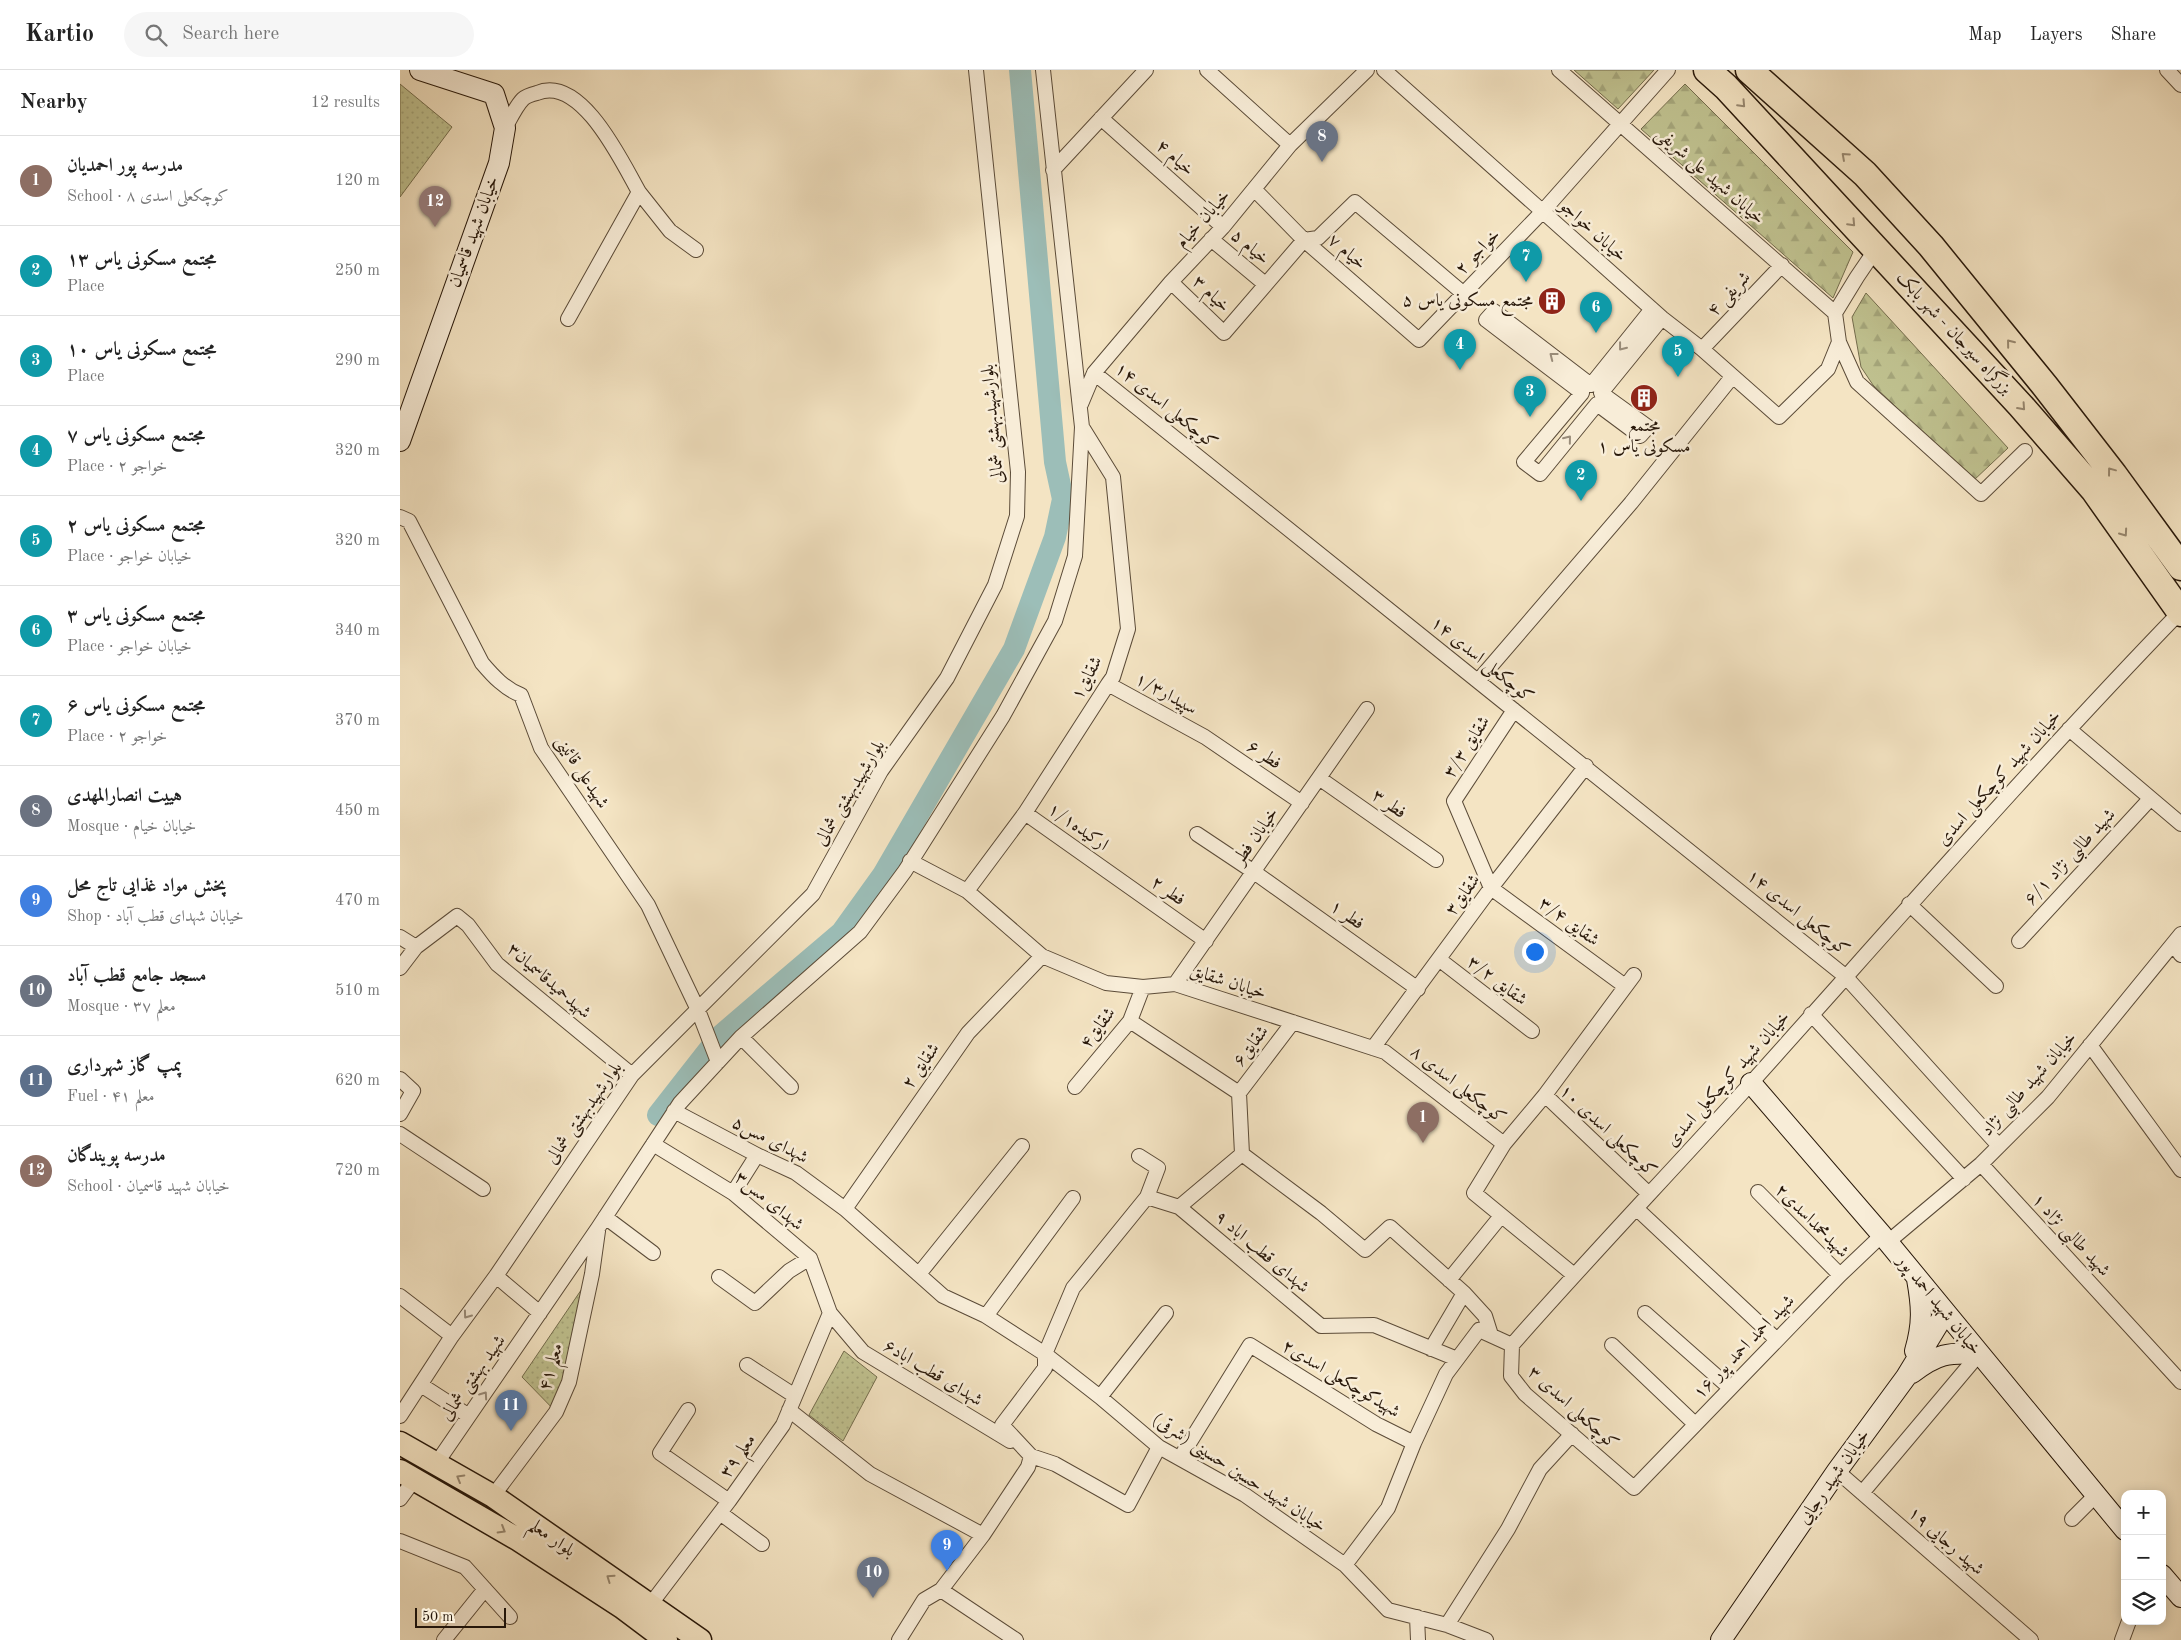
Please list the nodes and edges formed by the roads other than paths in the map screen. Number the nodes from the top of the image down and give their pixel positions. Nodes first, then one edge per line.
1 (420, 70) edge
2 (976, 70) edge
3 (1043, 70) edge
4 (1146, 70) edge
5 (1207, 70) edge
6 (1367, 70) edge
7 (1384, 70) edge
8 (1559, 70) edge
9 (1668, 70) edge
10 (1707, 70) edge
11 (1749, 70) edge
12 (2167, 70) edge
13 (2181, 85) edge
14 (1101, 118) junction
15 (1621, 123) junction
16 (505, 128) junction
17 (1290, 145) junction
18 (1053, 170) junction
19 (1254, 189) junction
20 (639, 192) junction
21 (1543, 211) junction
22 (1223, 227) junction
23 (1212, 239) junction
24 (1304, 240) junction
25 (1931, 246) junction
26 (1876, 249) junction
27 (696, 250) dead end
28 (1782, 265) junction
29 (1899, 275) junction
30 (1171, 282) junction
31 (1265, 284) junction
32 (1464, 294) junction
33 (1836, 313) junction
34 (1657, 314) junction
35 (1490, 316) dead end
36 (568, 319) dead end
37 (1419, 340) joint
38 (1839, 342) junction
39 (1702, 349) junction
40 (1094, 373) junction
41 (1732, 377) junction
42 (1593, 394) junction
43 (1081, 404) junction
44 (1082, 426) junction
45 (1644, 432) dead end
46 (400, 441) edge
47 (2026, 451) dead end
48 (400, 517) edge
49 (2181, 567) edge
50 (2180, 612) edge
51 (1478, 681) junction
52 (1108, 684) junction
53 (1367, 709) dead end
54 (1514, 710) junction
55 (2069, 729) junction
56 (1205, 737) joint
57 (1586, 766) junction
58 (1319, 778) junction
59 (2150, 799) junction
60 (1302, 803) junction
61 (1025, 813) junction
62 (2181, 824) edge
63 (1197, 834) dead end
64 (1436, 860) dead end
65 (910, 861) junction
66 (1109, 872) joint
67 (1254, 872) junction
68 (1491, 888) junction
69 (967, 891) junction
70 (1909, 904) junction
71 (400, 937) edge
72 (1206, 941) junction
73 (2019, 941) dead end
74 (2178, 944) edge
75 (416, 947) junction
76 (1042, 956) junction
77 (1440, 960) junction
78 (400, 968) edge
79 (1846, 976) junction
80 (1175, 984) junction
81 (1996, 986) dead end
82 (1143, 987) junction
83 (1418, 989) junction
84 (698, 1010) junction
85 (1811, 1014) junction
86 (1130, 1021) junction
87 (1293, 1022) junction
88 (1532, 1031) dead end
89 (741, 1037) junction
90 (2090, 1045) junction
91 (1379, 1050) junction
92 (718, 1062) junction
93 (632, 1075) junction
94 (400, 1079) edge
95 (1751, 1082) junction
96 (791, 1087) dead end
97 (1075, 1087) dead end
98 (1239, 1093) junction
99 (1545, 1095) junction
100 (674, 1111) junction
101 (400, 1114) edge
102 (400, 1134) edge
103 (653, 1144) junction
104 (1504, 1144) junction
105 (1022, 1146) dead end
106 (1999, 1146) junction
107 (1242, 1154) junction
108 (757, 1155) junction
109 (1139, 1156) dead end
110 (1981, 1164) junction
111 (2181, 1170) edge
112 (1964, 1179) junction
113 (483, 1189) dead end
114 (1758, 1192) dead end
115 (733, 1193) junction
116 (1649, 1194) junction
117 (1147, 1197) junction
118 (1073, 1198) dead end
119 (1179, 1207) junction
120 (845, 1209) junction
121 (1637, 1209) junction
122 (1501, 1216) junction
123 (601, 1222) junction
124 (1885, 1238) junction
125 (653, 1252) dead end
126 (810, 1258) junction
127 (919, 1274) junction
128 (1574, 1275) junction
129 (1840, 1275) junction
130 (496, 1276) junction
131 (719, 1277) dead end
132 (1916, 1278) junction
133 (1449, 1280) junction
134 (1464, 1293) junction
135 (400, 1296) edge
136 (536, 1310) junction
137 (830, 1313) junction
138 (1166, 1313) dead end
139 (1646, 1313) dead end
140 (1945, 1313) junction
141 (986, 1316) junction
142 (1491, 1335) junction
143 (452, 1336) junction
144 (1777, 1340) junction
145 (1512, 1345) junction
146 (1612, 1345) dead end
147 (1431, 1349) junction
148 (1045, 1354) junction
149 (1979, 1354) junction
150 (1457, 1359) junction
151 (747, 1365) dead end
152 (1906, 1377) junction
153 (2181, 1382) edge
154 (421, 1386) junction
155 (1730, 1388) junction
156 (795, 1396) junction
157 (1100, 1397) junction
158 (688, 1410) dead end
159 (789, 1410) junction
160 (400, 1416) edge
161 (470, 1416) junction
162 (1695, 1424) junction
163 (1572, 1434) junction
164 (400, 1443) edge
165 (1414, 1443) junction
166 (1159, 1447) junction
167 (1030, 1454) junction
168 (1180, 1458) junction
169 (436, 1464) junction
170 (1836, 1471) junction
171 (407, 1476) edge
172 (1634, 1488) joint
173 (1862, 1493) junction
174 (2096, 1495) junction
175 (492, 1496) junction
176 (400, 1499) edge
177 (729, 1501) junction
178 (720, 1513) junction
179 (2072, 1520) dead end
180 (2121, 1525) edge
181 (983, 1535) junction
182 (400, 1541) edge
183 (762, 1544) dead end
184 (1345, 1565) junction
185 (485, 1589) junction
186 (941, 1590) junction
187 (635, 1602) junction
188 (510, 1617) dead end
189 (1417, 1617) junction
190 (1447, 1625) junction
191 (2128, 1625) edge
192 (444, 1640) edge
193 (666, 1640) edge
194 (700, 1640) edge
195 (900, 1640) edge
196 (1016, 1640) edge
197 (1418, 1640) edge
198 (1486, 1640) edge
199 (1721, 1640) edge
200 (2031, 1640) edge
201 (2122, 1640) edge

1 - 16 street, خیابان شهید قاسمیان
2 - 84 street, بلوارشهیدبهشتی شمالی
3 - 18 street
4 - 14 street
5 - 17 street
6 - 17 street, خیابان خیام
7 - 21 street, خیابان خواجو
8 - 15 street, خیابان شهید علی شریفی
9 - 15 street, خواجو ۲
10 -> 26 highway, بزرگراه سیرجان - شهر بابک
25 -> 11 highway, بزرگراه سیرجان - شهر بابک
12 - 13 street
14 - 18 street
14 - 22 street, خیام ۴
15 - 21 street, خواجو ۲
15 - 28 street, خیابان شهید علی شریفی
16 - 20 street
16 - 46 street, خیابان شهید قاسمیان
17 - 19 street, خیابان خیام
18 - 43 street
19 - 22 street, خیابان خیام
19 - 24 street, خیام ۷
20 - 27 street
20 - 36 street
21 - 32 street, خواجو ۲
21 - 34 street, خیابان خواجو
22 - 23 street, خیابان خیام
23 - 30 street, خیابان خیام
23 - 31 street, خیام ۵
24 - 31 street
24 - 32 street
24 - 37 street, خیام ۷
25 - 29 highway
49 -> 25 highway, بزرگراه سیرجان - شهر بابک
26 - 29 highway, بزرگراه سیرجان - شهر بابک
26 - 33 street
28 - 33 street, خیابان شهید علی شریفی
28 - 39 street, شریفی ۴
29 -> 50 highway, بزرگراه سیرجان - شهر بابک
30 - 31 street, خیام ۳
30 - 40 street, خیابان خیام
32 - 37 street, خواجو ۲
33 - 38 street
34 - 39 street, خیابان خواجو
34 - 42 street
35 - 42 street
38 - 41 street, خیابان خواجو
38 - 47 street
39 - 41 street, خیابان خواجو
40 - 43 street, خیابان خیام
40 - 51 street, کوچکعلی اسدی ۱۴
41 - 51 street
42 -> 42 street
42 - 45 street
43 - 44 street
44 - 52 street, شقایق۱
44 - 65 street
48 - 84 street, شهیدعلی قائینی
50 - 55 street, خیابان شهید کوچکعلی اسدی
51 - 54 street, کوچکعلی اسدی ۱۴
52 - 56 street, سپیدار۱/۳
52 - 61 street, شقایق۱
53 - 58 street, خیابان فطر
54 - 57 street, کوچکعلی اسدی ۱۴
54 - 68 street, شقایق ۳/۳
55 - 59 street
55 - 70 street, خیابان شهید کوچکعلی اسدی
56 - 60 street, فطر ۶
57 - 68 street, شقایق۳
57 - 79 street, کوچکعلی اسدی ۱۴
58 - 60 street, خیابان فطر
58 - 64 street, فطر ۳
59 - 62 street
59 - 73 street, شهید طالبی نژاد ۶/۱
60 - 67 street, خیابان فطر
61 - 66 street, ارکیده۱/۱
61 - 69 street, شقایق۱
63 - 67 street, فطر ۱
65 - 69 street, خیابان شقایق
65 - 89 street
66 - 72 street, فطر ۲
67 - 72 street, خیابان فطر
67 - 83 street, فطر ۱
68 - 77 street, شقایق۳
68 - 99 street, شقایق ۳/۴
69 - 76 street, خیابان شقایق
70 - 79 street, خیابان شهید کوچکعلی اسدی
70 - 81 street
71 - 75 street
72 - 80 street, خیابان فطر
74 - 90 street, خیابان شهید طالبی نژاد
75 - 78 street
75 - 93 street, شهیدحمیدقاسمیان۳
76 - 82 street, خیابان شقایق
76 - 120 street, شقایق ۲
77 - 83 street, شقایق۳
77 - 88 street, شقایق ۳/۲
79 - 85 street, خیابان شهید کوچکعلی اسدی
79 - 106 street, کوچکعلی اسدی ۱۴
80 - 82 street, خیابان شقایق
80 - 87 street, خیابان شقایق
82 - 86 street, شقایق۴
83 - 91 street, شقایق۳
84 - 92 street, شهیدعلی قائینی
84 - 93 street, بلوارشهیدبهشتی شمالی
85 - 95 street, خیابان شهید کوچکعلی اسدی
85 - 112 street
86 - 97 street, شقایق۴
86 - 98 street
87 - 91 street, خیابان شقایق
87 - 98 street, شقایق۶
89 - 92 street
89 - 96 street
90 - 106 street, خیابان شهید طالبی نژاد
90 - 111 street
91 - 104 street, کوچکعلی اسدی ۸
92 - 100 street
93 - 130 street, بلوارشهیدبهشتی شمالی
94 - 101 street
95 - 116 street, خیابان شهید کوچکعلی اسدی
95 - 124 street, خیابان شهید احمد پور
98 - 107 street
99 - 104 street, کوچکعلی اسدی ۱۰
99 - 116 street, کوچکعلی اسدی ۱۰
100 - 103 street
100 - 108 street, شهدای مس۵
102 - 113 street
103 - 115 street, شهدای مس۳
103 - 123 street
104 - 122 street, کوچکعلی اسدی ۸
105 - 127 street
106 - 110 street, خیابان شهید طالبی نژاد
107 - 119 street
107 - 133 street
108 - 115 street
108 - 120 street, شهدای مس۵
109 - 117 street
110 - 112 street, خیابان شهید طالبی نژاد
110 - 153 street, شهید طالبی نژاد ۱
112 - 124 street, خیابان شهید طالبی نژاد
114 - 129 street, شهیدمحمداسدی۲
115 - 126 street, شهدای مس۳
116 - 121 street, خیابان شهید کوچکعلی اسدی
117 - 119 street
117 - 148 street
118 - 141 street
119 - 147 street, شهدای قطب اباد ۹
120 - 127 street, شهدای مس۵
121 - 128 street, خیابان شهید کوچکعلی اسدی
121 - 144 street
122 - 128 street, کوچکعلی اسدی ۸
122 - 133 street
123 - 125 street
123 - 136 street
123 - 175 street, معلم ۴۱
124 - 129 street, شهید احمد احمد پور ۱۶
124 - 132 street, خیابان شهید احمد پور
126 - 131 street
126 - 137 street, شهدای مس۳
127 - 141 street, خیابان شهید حسین حسینی (شرقی)
128 - 145 street, خیابان شهید کوچکعلی اسدی
129 - 144 street, شهید احمد احمد پور ۱۶
130 - 136 street
130 -> 143 street, بلوارشهیدبهشتی شمالی
132 - 140 street, خیابان شهید احمد پور
132 - 152 street
133 - 134 street
134 - 142 street
134 - 147 street
135 - 143 street
161 -> 136 street, شهید بهشتی شمالی
137 - 156 street, معلم ۳۹
137 - 167 street, شهدای قطب اباد۶
138 - 157 street
139 - 155 street
140 - 149 street, خیابان شهید احمد پور
140 - 152 street, خیابان شهید رجایی
141 - 148 street, خیابان شهید حسین حسینی (شرقی)
142 - 145 street
142 - 150 street
143 - 154 street, بلوارشهیدبهشتی شمالی
144 - 155 street, شهید احمد احمد پور ۱۶
145 - 163 street, کوچکعلی اسدی ۳
146 - 162 street
147 - 150 street
148 - 157 street, خیابان شهید حسین حسینی (شرقی)
148 - 167 street
149 - 152 street
149 - 173 street
149 - 174 street, خیابان شهید احمد پور
150 - 165 street
151 - 156 street
152 - 170 street, خیابان شهید رجایی
154 - 160 street, بلوارشهیدبهشتی شمالی
154 - 161 street
155 - 162 street, شهید احمد احمد پور ۱۶
156 - 159 street, معلم ۳۹
157 - 166 street, خیابان شهید حسین حسینی (شرقی)
158 - 177 street
159 - 177 street, معلم ۳۹
159 - 181 street
161 - 169 street, شهید بهشتی شمالی
162 - 172 street, شهید احمد احمد پور ۱۶
163 - 172 street, کوچکعلی اسدی ۳
163 - 190 street
164 - 169 main road, بلوار معلم
165 - 168 street, شهیدکوچکعلی اسدی۲
165 - 184 street
166 - 167 street
166 - 168 street, خیابان شهید حسین حسینی (شرقی)
167 - 181 street
168 - 184 street, خیابان شهید حسین حسینی (شرقی)
175 -> 169 main road, بلوار معلم
170 - 173 street, شهید رجایی ۱۹
170 - 199 street, خیابان شهید رجایی
171 - 176 street
171 -> 187 main road, بلوار معلم
173 - 200 street, شهید رجایی ۱۹
174 - 179 street
174 - 180 street, خیابان شهید احمد پور
187 -> 175 main road, بلوار معلم
177 - 178 street, معلم ۳۹
178 - 183 street
178 - 187 street, معلم ۳۹
181 - 186 street
182 - 185 street
184 - 189 street, خیابان شهید حسین حسینی (شرقی)
185 - 188 street
185 - 192 street
186 - 195 street
186 - 196 street
187 - 193 main road, بلوار معلم
187 - 194 main road, بلوار معلم
189 - 190 street, خیابان شهید حسین حسینی (شرقی)
189 - 197 street
190 - 198 street, خیابان شهید حسین حسینی (شرقی)
191 - 201 street

